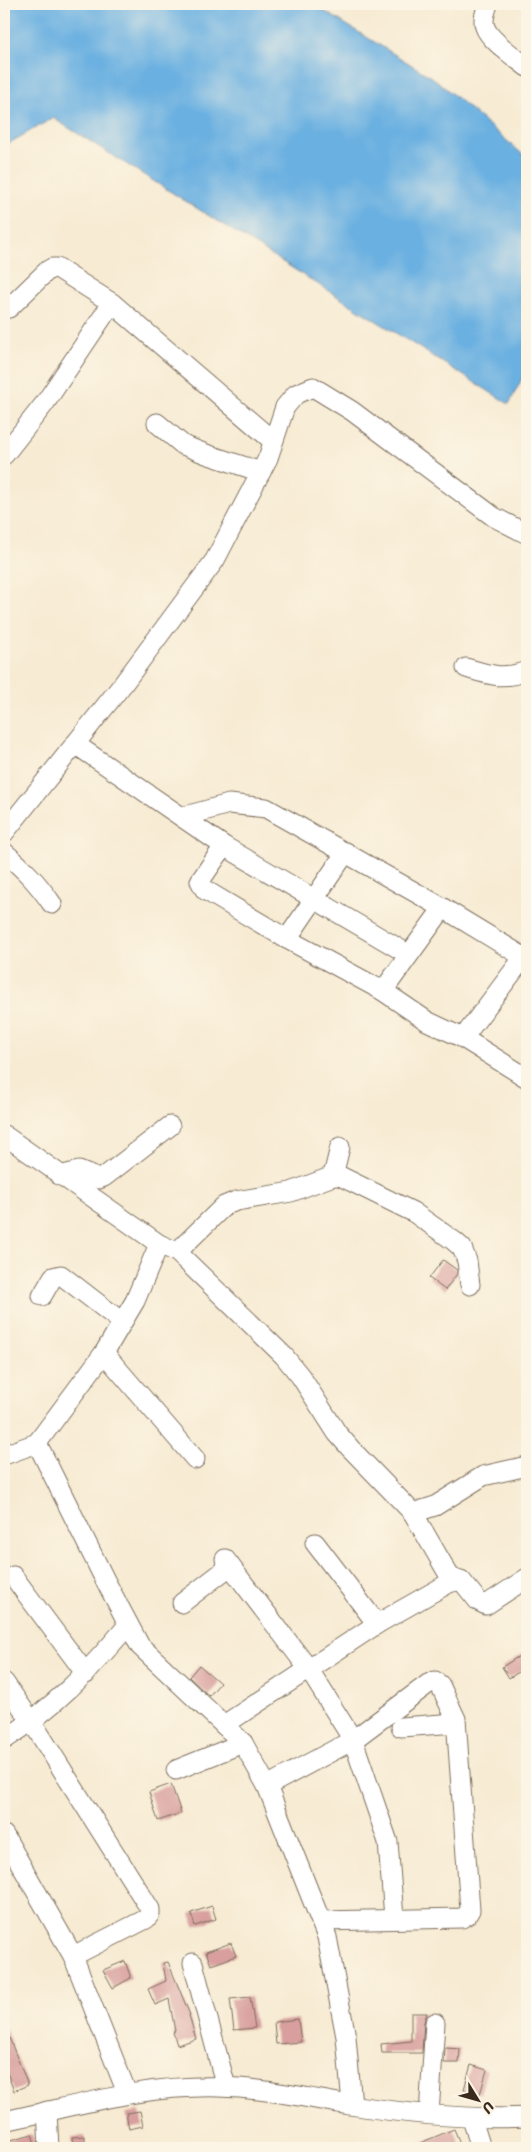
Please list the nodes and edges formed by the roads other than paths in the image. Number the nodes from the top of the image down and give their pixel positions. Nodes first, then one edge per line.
1 (488, 4) edge
2 (527, 67) edge
3 (112, 303) junction
4 (4, 309) edge
5 (157, 423) dead end
6 (273, 440) junction
7 (4, 455) edge
8 (261, 472) junction
9 (527, 534) edge
10 (466, 668) dead end
11 (527, 671) edge
12 (75, 744) junction
13 (182, 816) junction
14 (4, 833) edge
15 (224, 846) junction
16 (4, 852) edge
17 (346, 852) junction
18 (314, 899) junction
19 (52, 904) dead end
20 (443, 908) junction
21 (287, 939) junction
22 (408, 954) junction
23 (526, 958) edge
24 (383, 991) junction
25 (463, 1038) junction
26 (527, 1078) edge
27 (170, 1126) dead end
28 (4, 1135) edge
29 (340, 1147) dead end
30 (60, 1176) junction
31 (333, 1176) junction
32 (159, 1244) junction
33 (177, 1252) junction
34 (470, 1285) dead end
35 (42, 1296) dead end
36 (122, 1322) junction
37 (104, 1353) junction
38 (37, 1443) junction
39 (4, 1455) edge
40 (195, 1459) dead end
41 (527, 1466) edge
42 (413, 1513) junction
43 (315, 1543) dead end
44 (13, 1576) dead end
45 (527, 1578) edge
46 (453, 1582) junction
47 (182, 1604) dead end
48 (377, 1624) junction
49 (128, 1625) junction
50 (308, 1668) junction
51 (86, 1674) junction
52 (4, 1682) edge
53 (32, 1722) junction
54 (456, 1723) junction
55 (224, 1725) junction
56 (401, 1727) dead end
57 (4, 1740) edge
58 (353, 1740) junction
59 (243, 1743) junction
60 (176, 1770) dead end
61 (267, 1786) junction
62 (4, 1835) edge
63 (394, 1918) junction
64 (321, 1921) junction
65 (73, 1956) junction
66 (193, 1963) dead end
67 (435, 2023) dead end
68 (226, 2087) junction
69 (127, 2093) junction
70 (352, 2105) junction
71 (47, 2111) junction
72 (429, 2114) junction
73 (527, 2117) edge
74 (472, 2119) junction
75 (4, 2121) edge
76 (49, 2148) edge
77 (481, 2148) edge

1 - 2 street
3 - 4 street
3 - 6 street
3 - 7 street
5 - 8 street
6 - 8 street
6 - 9 street
8 - 12 street
10 - 11 street
12 - 13 street
12 - 14 street
13 - 15 street
13 - 17 street
15 - 18 street
15 - 21 street
16 - 19 street
17 - 18 street
17 - 20 street
18 - 21 street
18 - 22 street
20 - 22 street
20 - 23 street
21 - 24 street
22 - 24 street
23 - 25 street
24 - 25 street
25 - 26 street
27 - 30 street
28 - 30 street
29 - 31 street
30 - 32 street
31 - 33 street
31 - 34 street
32 - 33 street
32 - 36 street
33 - 42 street
35 - 36 street
36 - 37 street
37 - 38 street
37 - 40 street
38 - 39 street
38 - 49 street
41 - 42 street
42 - 46 street
43 - 48 street
44 - 51 street
45 - 46 street
46 - 48 street
47 - 50 street
48 - 50 street
49 - 51 street
49 - 55 street
50 - 55 street
50 - 58 street
51 - 53 street
52 - 53 street
53 - 57 street
53 - 65 street
54 - 56 street
54 - 58 street
54 - 63 street
55 - 59 street
58 - 61 street
58 - 63 street
59 - 60 street
59 - 61 street
61 - 64 street
62 - 65 street
63 - 64 street
64 - 70 street
65 - 69 street
66 - 68 street
67 - 72 street
68 - 69 street
68 - 70 street
69 - 71 street
70 - 72 street
71 - 75 street
71 - 76 street
72 - 74 street
73 - 74 street
74 - 77 street

